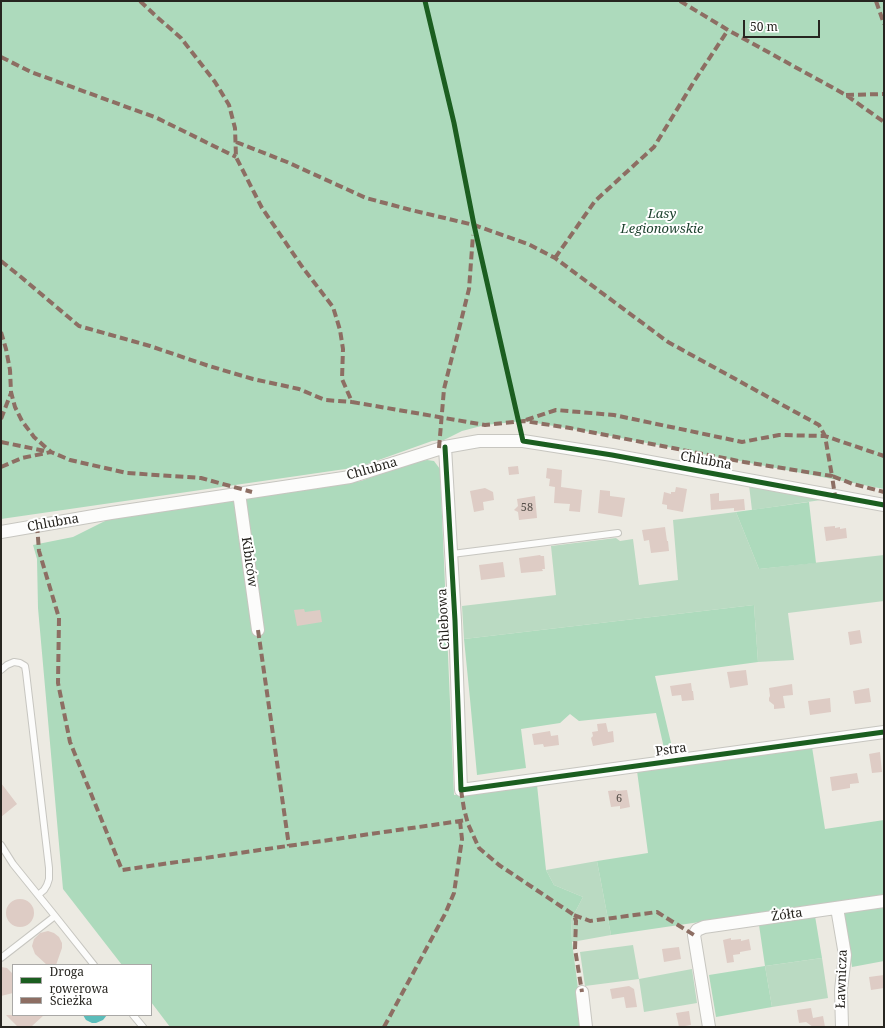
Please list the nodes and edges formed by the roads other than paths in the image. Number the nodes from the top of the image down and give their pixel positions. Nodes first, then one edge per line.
1 (445, 447) junction
2 (239, 493) junction
3 (884, 504) edge
4 (1, 532) edge
5 (618, 533) dead end
6 (452, 554) junction
7 (258, 630) dead end
8 (1, 670) edge
9 (884, 732) edge
10 (461, 790) joint
11 (1, 845) edge
12 (38, 895) junction
13 (884, 901) edge
14 (837, 908) junction
15 (55, 916) junction
16 (1, 958) edge
17 (93, 964) edge
18 (582, 992) dead end
19 (134, 1016) edge
20 (143, 1027) edge
21 (586, 1027) edge
22 (710, 1027) edge
23 (842, 1027) edge

1 - 2 street, Chlubna
1 - 3 street, Chlubna
1 - 6 street, Chlebowa
2 - 4 street, Chlubna
2 - 7 street, Kibiców
5 - 6 lane
6 - 10 street, Chlebowa
8 - 12 lane
9 - 10 street, Pstra
11 - 12 lane
12 - 15 lane
13 - 14 street, Żółta
14 - 22 street, Żółta
14 - 23 street, Ławnicza
15 - 16 lane
15 - 17 lane
18 - 21 street
19 - 20 lane

